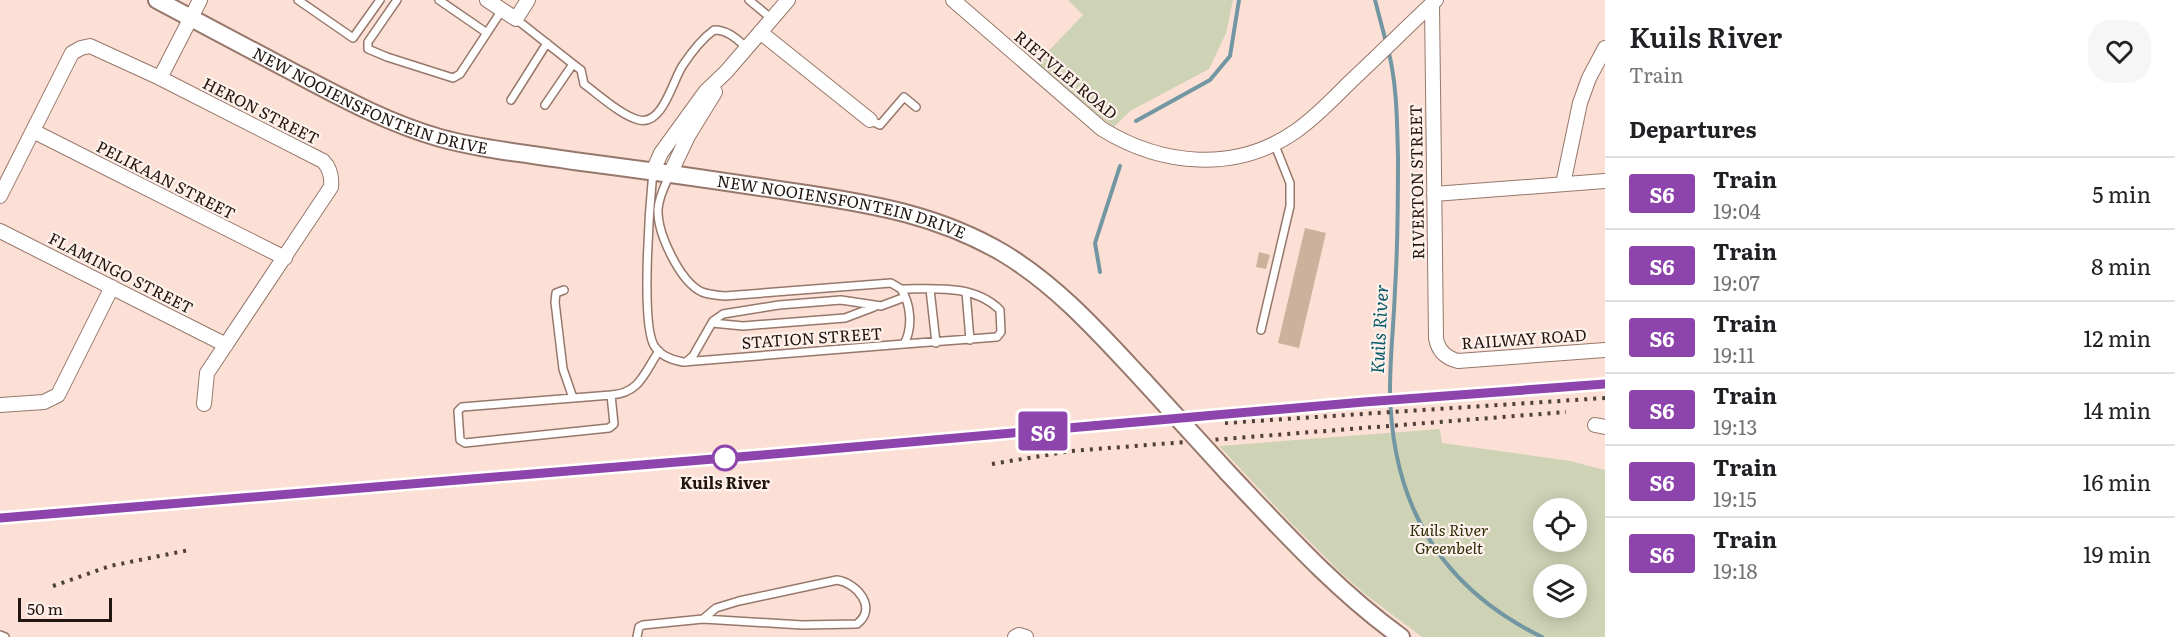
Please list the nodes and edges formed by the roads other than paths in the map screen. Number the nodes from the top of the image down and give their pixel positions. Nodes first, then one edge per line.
1 (157, 0) edge
2 (200, 0) edge
3 (298, 0) edge
4 (380, 0) edge
5 (397, 0) edge
6 (439, 0) edge
7 (487, 0) edge
8 (528, 0) edge
9 (749, 0) edge
10 (788, 0) edge
11 (953, 0) edge
12 (1434, 2) edge
13 (502, 10) junction
14 (191, 18) junction
15 (516, 19) junction
16 (772, 19) junction
17 (760, 32) junction
18 (487, 33) junction
19 (547, 44) junction
20 (747, 48) junction
21 (1605, 48) edge
22 (573, 64) junction
23 (160, 78) junction
24 (511, 100) dead end
25 (545, 105) dead end
26 (916, 107) dead end
27 (870, 120) joint
28 (33, 131) junction
29 (1274, 143) junction
30 (661, 172) junction
31 (1605, 180) edge
32 (1563, 184) junction
33 (1434, 194) junction
34 (0, 196) edge
35 (0, 231) edge
36 (285, 258) junction
37 (112, 287) junction
38 (901, 289) junction
39 (930, 289) junction
40 (564, 290) dead end
41 (966, 292) junction
42 (905, 297) junction
43 (877, 306) junction
44 (712, 323) junction
45 (1261, 330) dead end
46 (970, 340) junction
47 (936, 343) junction
48 (904, 344) junction
49 (226, 345) junction
50 (1605, 350) edge
51 (659, 351) junction
52 (1446, 357) joint
53 (686, 362) junction
54 (611, 395) junction
55 (573, 398) junction
56 (204, 404) dead end
57 (0, 405) edge
58 (703, 619) junction
59 (0, 635) edge
60 (4, 637) edge
61 (637, 637) edge
62 (1015, 637) edge
63 (1026, 637) edge
64 (1401, 637) edge

1 - 14 street, NEW NOOIENSFONTEIN DRIVE
2 - 14 street
3 - 4 lane
5 - 18 lane
6 - 18 lane
7 - 13 street
8 - 15 street
9 - 16 lane
10 - 16 street
11 - 29 street, RIETVLEI ROAD
12 - 29 street, RIETVLEI ROAD
12 - 33 street, RIVERTON STREET
13 - 15 street
13 - 18 lane
14 - 23 street
14 - 30 street, NEW NOOIENSFONTEIN DRIVE
15 - 19 lane
16 - 17 street
17 - 20 street
17 - 27 street
19 - 22 lane
19 - 24 lane
20 - 22 lane
20 - 30 street
21 - 32 street
22 - 25 lane
23 - 28 street, HERON STREET
23 - 36 street, HERON STREET
26 - 27 lane
28 - 34 street, HERON STREET
28 - 36 street, PELIKAAN STREET
29 - 45 lane
30 - 38 lane
30 - 51 lane
30 - 64 street, NEW NOOIENSFONTEIN DRIVE, bridge
31 - 32 street
32 - 33 street
33 - 52 street, RIVERTON STREET
35 - 37 street, FLAMINGO STREET
36 - 49 street, HERON STREET
37 - 49 street, FLAMINGO STREET
37 - 57 street
38 - 39 lane
38 - 42 lane, STATION STREET
39 - 41 lane
39 - 47 lane
40 - 55 lane
41 - 46 lane
41 - 46 lane
42 - 43 lane
42 - 48 lane, STATION STREET
43 - 44 lane
43 - 44 lane
44 - 53 lane
46 - 47 lane
47 - 48 lane
48 - 53 lane, STATION STREET
49 - 56 street, HERON STREET
50 - 52 street, RAILWAY ROAD
51 - 53 lane, STATION STREET
51 - 54 lane
54 - 55 lane
54 - 55 lane
58 - 58 lane
58 - 61 lane
59 - 60 lane
62 - 63 street

